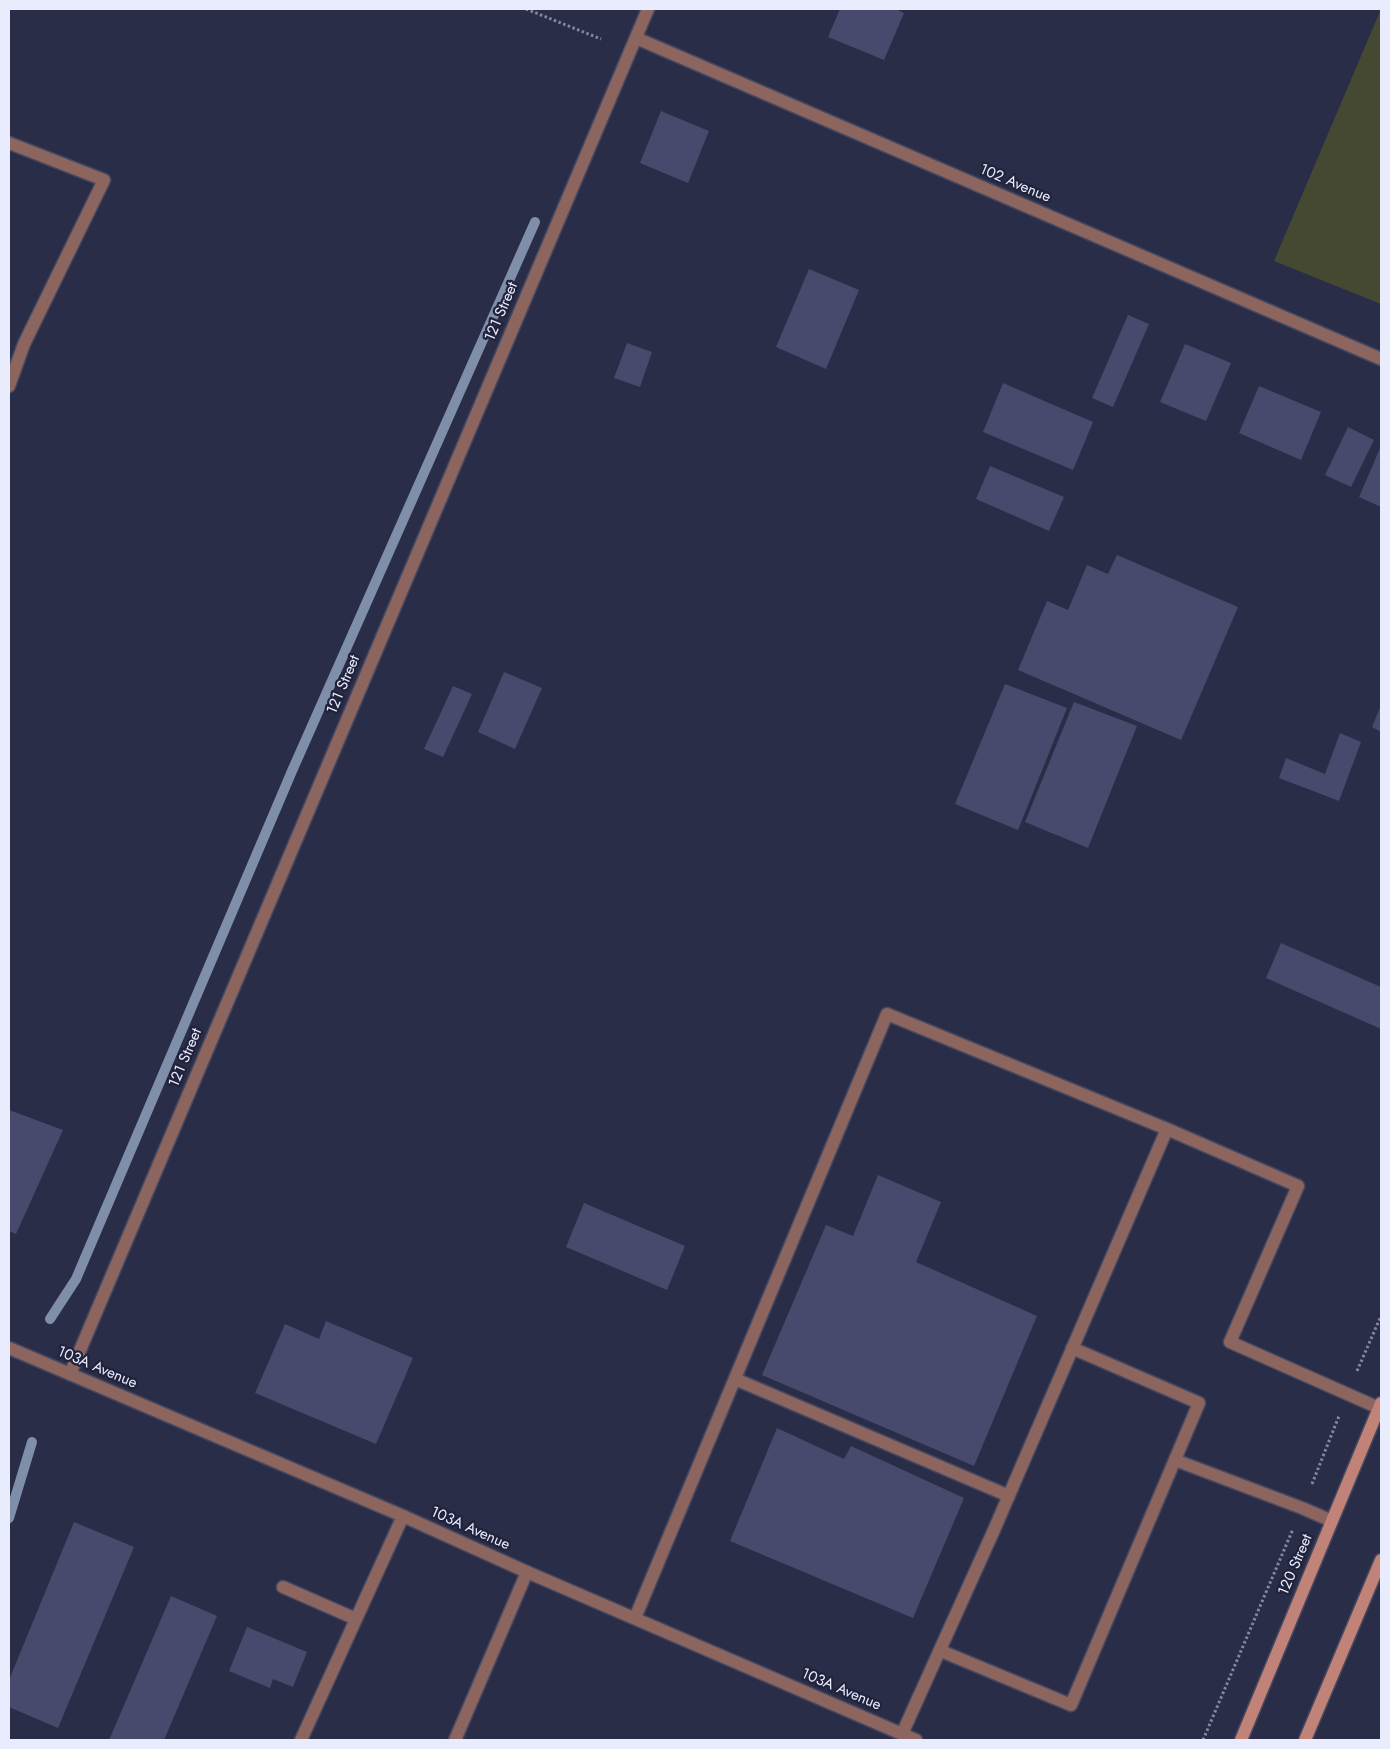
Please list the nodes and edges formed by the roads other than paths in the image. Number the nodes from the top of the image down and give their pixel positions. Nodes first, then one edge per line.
1 (648, 9) edge
2 (636, 38) junction
3 (9, 143) edge
4 (1381, 359) edge
5 (9, 386) edge
6 (1167, 1130) junction
7 (9, 1348) edge
8 (1072, 1348) junction
9 (70, 1374) junction
10 (735, 1379) junction
11 (1380, 1406) edge
12 (1175, 1460) junction
13 (1009, 1496) junction
14 (403, 1516) junction
15 (1332, 1521) junction
16 (1381, 1560) edge
17 (526, 1572) junction
18 (283, 1587) dead end
19 (635, 1618) junction
20 (356, 1619) junction
21 (941, 1651) junction
22 (1312, 1726) junction
23 (902, 1734) junction
24 (301, 1740) edge
25 (455, 1740) edge
26 (916, 1740) edge
27 (1241, 1740) edge
28 (1305, 1740) edge
29 (1315, 1740) edge

1 - 2 street, 121 Street
2 - 4 street, 102 Avenue
2 - 9 street, 121 Street
3 - 5 street
6 - 8 street
6 - 10 street
6 - 11 street
7 - 9 street, 103A Avenue
8 - 12 street
8 - 13 street
9 - 14 street, 103A Avenue
10 - 13 street
10 - 19 street
11 - 15 main road, 120 Street
12 - 15 street
12 - 21 street
13 - 21 street
14 - 17 street, 103A Avenue
14 - 20 street
15 - 27 main road, 120 Street
16 - 22 main road
17 - 19 street, 103A Avenue
17 - 25 street
18 - 20 street
19 - 23 street, 103A Avenue
20 - 24 street
21 - 23 street
22 - 28 main road
22 - 29 main road
23 - 26 street, 103A Avenue

